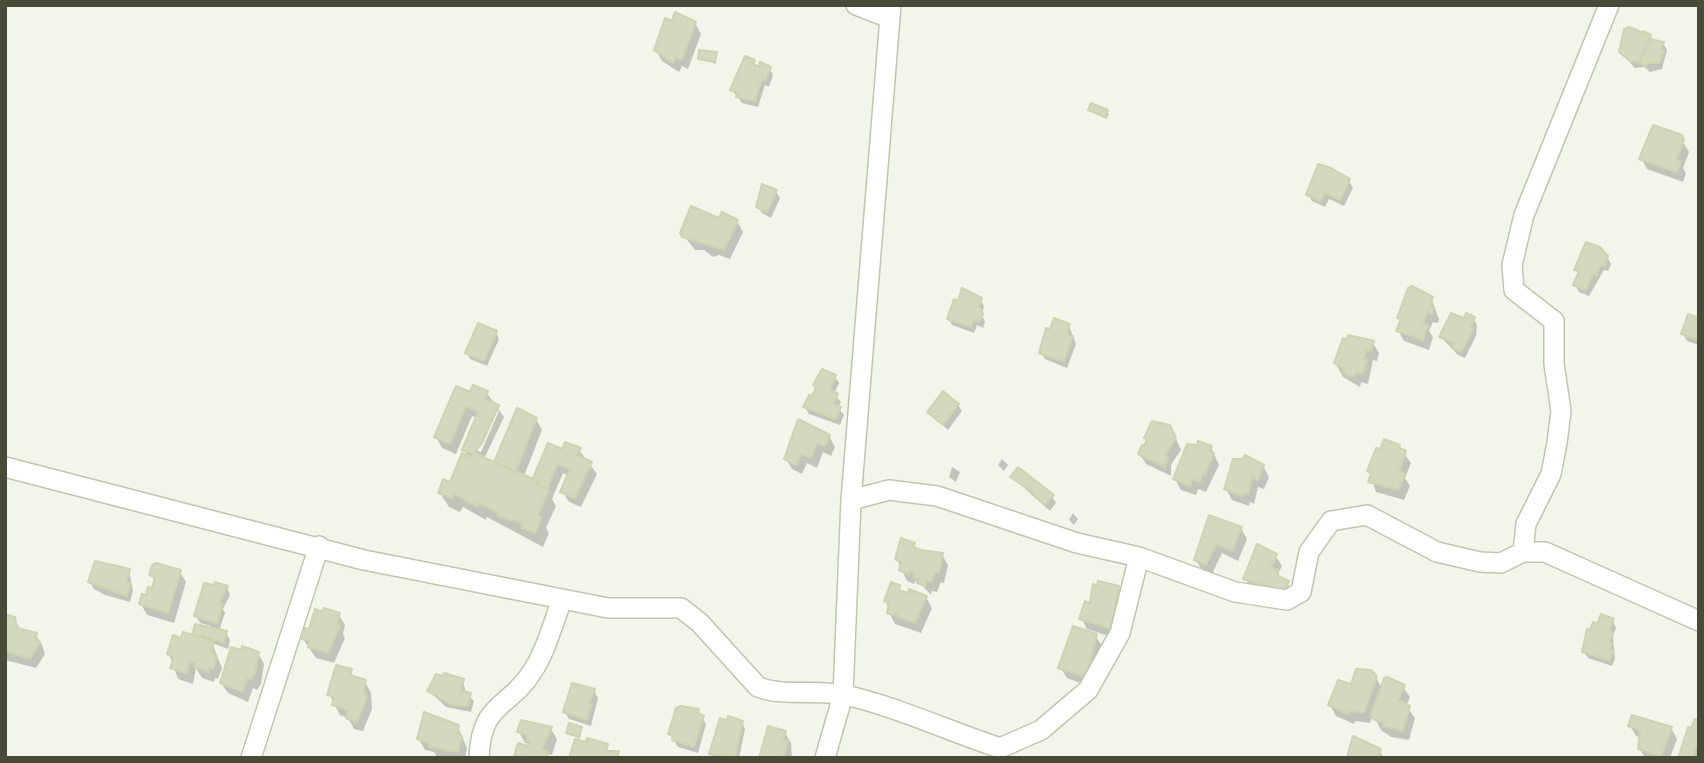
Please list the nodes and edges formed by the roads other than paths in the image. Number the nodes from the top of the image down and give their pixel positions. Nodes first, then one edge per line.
1 (856, 5) edge
2 (1609, 5) edge
3 (890, 12) edge
4 (5, 467) edge
5 (851, 500) junction
6 (319, 546) junction
7 (1523, 552) junction
8 (1139, 557) junction
9 (562, 600) junction
10 (1699, 621) edge
11 (843, 695) junction
12 (1003, 753) edge
13 (251, 758) edge
14 (480, 758) edge
15 (825, 758) edge

1 - 3 street
2 - 7 street
3 - 5 street
4 - 6 street
5 - 8 street
5 - 11 street
6 - 9 street
6 - 13 street
7 - 8 street
7 - 10 street
8 - 12 street
9 - 11 street
9 - 14 street
11 - 12 street
11 - 15 street

